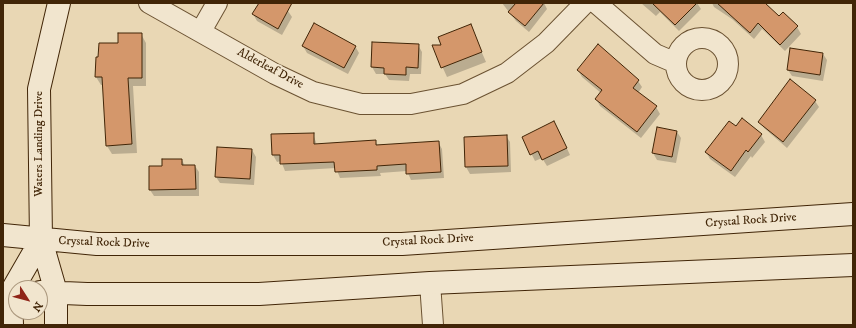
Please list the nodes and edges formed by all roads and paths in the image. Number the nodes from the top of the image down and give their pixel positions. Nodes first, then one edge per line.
1 (59, 3) edge
2 (149, 3) edge
3 (217, 3) edge
4 (585, 3) edge
5 (596, 3) edge
6 (201, 31) junction
7 (676, 63) dead end
8 (853, 214) edge
9 (3, 235) edge
10 (41, 240) junction
11 (853, 265) edge
12 (17, 280) edge
13 (46, 280) edge
14 (430, 283) junction
15 (48, 292) edge
16 (56, 325) edge
17 (433, 325) edge

1 - 10 main road, Waters Landing Drive
2 - 6 street, Alderleaf Drive
3 - 6 street
4 - 6 street, Alderleaf Drive
5 - 7 street
8 - 10 main road, Crystal Rock Drive
9 - 10 main road, Crystal Rock Drive
10 - 12 main road
10 - 13 main road, Waters Landing Drive
11 - 14 main road
14 - 15 main road
14 - 17 street
15 - 16 main road, Waters Landing Drive

